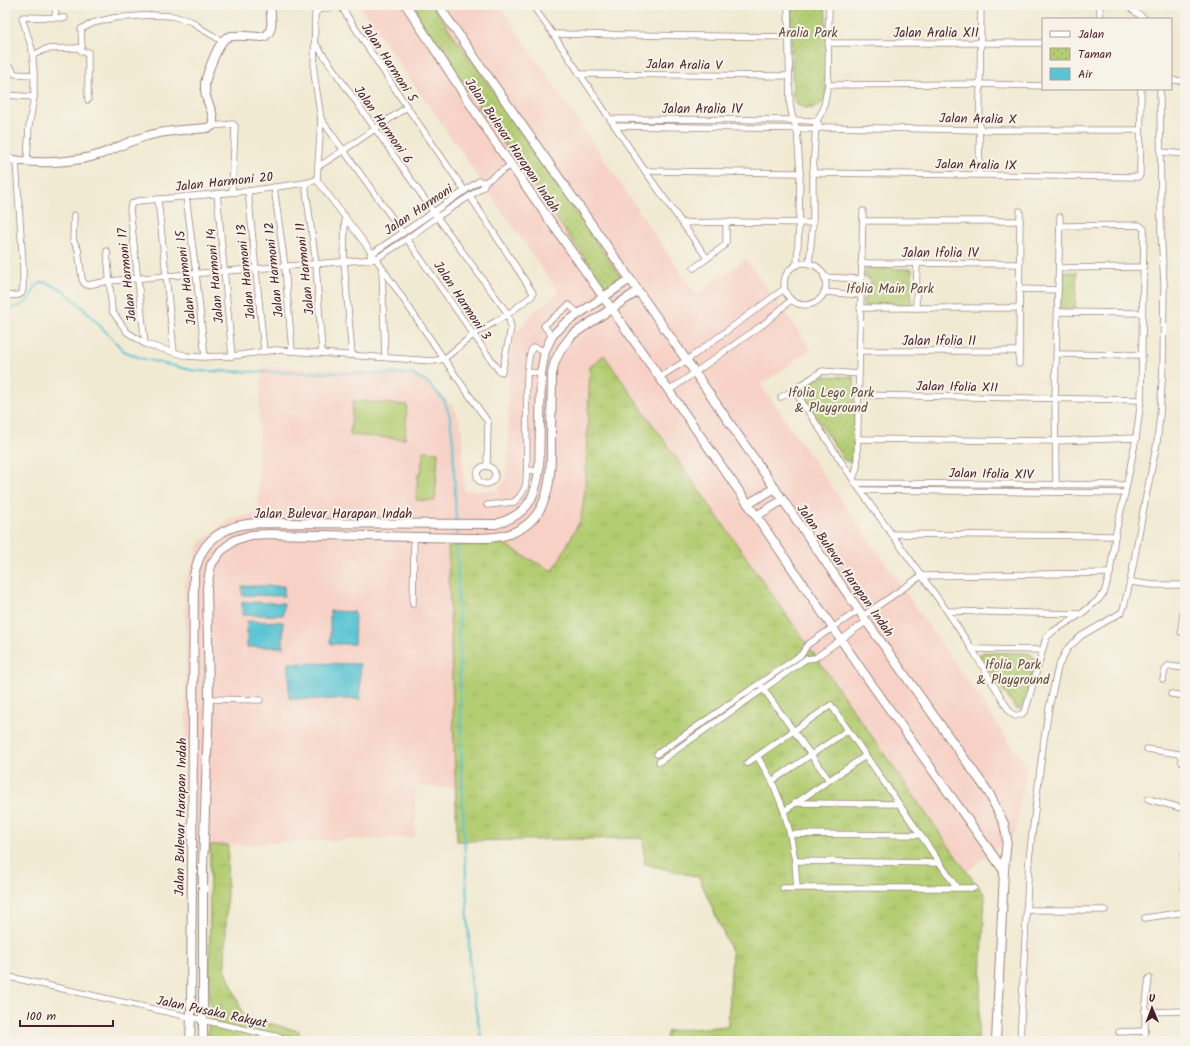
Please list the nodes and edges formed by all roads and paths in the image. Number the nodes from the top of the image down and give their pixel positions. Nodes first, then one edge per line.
1 (56, 5) edge
2 (270, 5) edge
3 (406, 5) edge
4 (438, 5) edge
5 (532, 5) edge
6 (788, 5) edge
7 (829, 5) edge
8 (981, 5) edge
9 (1100, 5) edge
10 (1126, 5) edge
11 (55, 17) junction
12 (65, 18) dead end
13 (1100, 18) edge
14 (1144, 18) edge
15 (554, 34) junction
16 (789, 37) junction
17 (222, 41) junction
18 (315, 43) junction
19 (828, 43) junction
20 (981, 43) junction
21 (1042, 43) edge
22 (79, 48) junction
23 (33, 55) junction
24 (5, 65) edge
25 (33, 74) junction
26 (579, 74) junction
27 (789, 76) junction
28 (1172, 80) edge
29 (1185, 81) edge
30 (979, 84) junction
31 (828, 85) junction
32 (1042, 86) edge
33 (1140, 90) edge
34 (1160, 90) edge
35 (5, 95) edge
36 (34, 97) junction
37 (88, 100) dead end
38 (407, 107) junction
39 (321, 119) junction
40 (610, 119) junction
41 (793, 120) junction
42 (212, 126) junction
43 (615, 126) junction
44 (816, 126) junction
45 (797, 128) junction
46 (374, 129) junction
47 (980, 130) junction
48 (1140, 130) junction
49 (344, 151) junction
50 (1160, 152) junction
51 (1185, 154) edge
52 (5, 158) edge
53 (16, 161) junction
54 (27, 162) junction
55 (511, 165) junction
56 (319, 166) junction
57 (645, 171) junction
58 (800, 173) junction
59 (813, 173) junction
60 (979, 175) junction
61 (317, 180) junction
62 (485, 182) junction
63 (305, 183) junction
64 (274, 187) junction
65 (248, 190) junction
66 (232, 191) junction
67 (465, 191) junction
68 (217, 193) junction
69 (186, 196) junction
70 (470, 196) junction
71 (158, 199) junction
72 (132, 203) joint
73 (432, 211) junction
74 (863, 211) dead end
75 (1020, 212) dead end
76 (74, 215) dead end
77 (345, 216) junction
78 (437, 217) junction
79 (1060, 217) dead end
80 (1020, 221) junction
81 (726, 222) junction
82 (862, 222) junction
83 (683, 223) junction
84 (800, 223) junction
85 (812, 223) junction
86 (1060, 226) junction
87 (402, 233) junction
88 (407, 239) junction
89 (107, 251) dead end
90 (372, 253) junction
91 (707, 258) junction
92 (376, 259) junction
93 (365, 260) junction
94 (344, 261) junction
95 (862, 263) junction
96 (918, 263) junction
97 (316, 264) junction
98 (810, 264) junction
99 (1019, 264) junction
100 (797, 265) junction
101 (285, 267) junction
102 (1143, 267) junction
103 (255, 268) junction
104 (694, 268) dead end
105 (1059, 268) junction
106 (382, 269) junction
107 (225, 271) junction
108 (196, 274) junction
109 (166, 276) junction
110 (824, 277) junction
111 (138, 279) junction
112 (630, 279) junction
113 (861, 279) junction
114 (109, 281) junction
115 (784, 289) junction
116 (1019, 289) junction
117 (1058, 290) junction
118 (638, 291) junction
119 (824, 292) junction
120 (861, 295) junction
121 (5, 296) edge
122 (604, 297) junction
123 (791, 300) junction
124 (860, 308) junction
125 (916, 308) junction
126 (1019, 308) junction
127 (611, 309) junction
128 (1058, 312) junction
129 (578, 313) junction
130 (1142, 313) junction
131 (508, 314) junction
132 (473, 335) junction
133 (552, 336) junction
134 (145, 344) junction
135 (264, 350) junction
136 (292, 351) junction
137 (545, 351) junction
138 (859, 351) junction
139 (1019, 351) junction
140 (174, 352) junction
141 (322, 353) junction
142 (1057, 354) junction
143 (352, 355) junction
144 (1142, 355) junction
145 (232, 356) junction
146 (205, 357) junction
147 (385, 357) junction
148 (444, 359) junction
149 (687, 360) junction
150 (1019, 364) dead end
151 (527, 372) junction
152 (695, 372) junction
153 (541, 373) junction
154 (859, 374) junction
155 (660, 377) junction
156 (670, 390) junction
157 (794, 390) junction
158 (859, 395) junction
159 (781, 397) dead end
160 (1055, 398) junction
161 (1140, 400) junction
162 (1136, 438) junction
163 (857, 439) junction
164 (1056, 441) junction
165 (487, 466) dead end
166 (527, 470) junction
167 (538, 471) junction
168 (854, 481) junction
169 (1056, 485) junction
170 (1126, 485) junction
171 (775, 488) junction
172 (860, 490) junction
173 (1125, 493) junction
174 (516, 500) junction
175 (783, 500) junction
176 (748, 504) junction
177 (487, 505) dead end
178 (524, 510) junction
179 (756, 516) junction
180 (275, 523) junction
181 (373, 524) junction
182 (275, 534) junction
183 (892, 534) junction
184 (373, 536) junction
185 (1115, 536) junction
186 (414, 537) junction
187 (1110, 573) junction
188 (921, 576) junction
189 (1130, 582) junction
190 (1185, 585) edge
191 (413, 604) dead end
192 (1185, 609) edge
193 (947, 611) junction
194 (1081, 614) junction
195 (863, 616) junction
196 (832, 628) junction
197 (1181, 632) dead end
198 (841, 640) junction
199 (972, 649) junction
200 (1042, 650) junction
201 (804, 656) junction
202 (1185, 668) edge
203 (1163, 679) dead end
204 (761, 686) junction
205 (1171, 694) dead end
206 (1185, 696) edge
207 (209, 699) junction
208 (260, 700) dead end
209 (848, 730) junction
210 (794, 731) junction
211 (1147, 749) dead end
212 (657, 754) dead end
213 (811, 755) junction
214 (757, 756) junction
215 (865, 756) junction
216 (658, 762) dead end
217 (747, 763) dead end
218 (1185, 763) edge
219 (829, 780) junction
220 (772, 781) junction
221 (1148, 799) dead end
222 (795, 803) junction
223 (898, 804) junction
224 (1185, 809) edge
225 (784, 811) junction
226 (790, 834) junction
227 (920, 835) junction
228 (1185, 855) edge
229 (795, 861) junction
230 (939, 863) junction
231 (1004, 871) junction
232 (1185, 887) edge
233 (783, 888) dead end
234 (797, 888) junction
235 (957, 888) junction
236 (974, 888) dead end
237 (1026, 910) junction
238 (1105, 910) dead end
239 (1185, 912) edge
240 (1145, 918) dead end
241 (5, 976) edge
242 (1149, 978) dead end
243 (1185, 1011) edge
244 (1145, 1012) junction
245 (191, 1017) junction
246 (203, 1020) junction
247 (1145, 1031) junction
248 (1119, 1032) dead end
249 (190, 1041) edge
250 (203, 1041) edge
251 (297, 1041) edge
252 (996, 1041) edge
253 (1020, 1041) edge
254 (1145, 1041) edge

1 - 11 street
2 - 17 street
3 - 55 street, Jalan Bulevar Harapan Indah
4 - 112 street, Jalan Bulevar Harapan Indah
5 - 15 street
6 - 16 street
7 - 19 street
8 - 20 street
9 - 13 street
10 - 14 street
11 - 12 street
11 - 23 street
15 - 16 street
15 - 26 street
16 - 27 street
17 - 22 street
17 - 42 street
18 - 38 street, Jalan Harmoni 5
18 - 39 street, Jalan Harmoni 5
18 - 46 street, Jalan Harmoni 6
19 - 20 street, Jalan Aralia XII
19 - 31 street
20 - 21 street, Jalan Aralia XII
20 - 30 street
22 - 23 street
22 - 37 street
23 - 25 street
24 - 25 street
25 - 36 street
26 - 27 street, Jalan Aralia V
26 - 40 street
27 - 41 street
28 - 29 street
30 - 31 street
30 - 32 street
30 - 47 street
31 - 44 street
33 - 48 street
34 - 50 street
35 - 36 street
36 - 54 street
38 - 46 street
38 - 67 street, Jalan Harmoni 5
39 - 49 street
39 - 56 street, Jalan Harmoni 5
40 - 41 street, Jalan Aralia IV
40 - 43 street
41 - 44 street, Jalan Aralia IV
41 - 45 street
42 - 54 street
42 - 66 street
43 - 45 street
43 - 57 street
44 - 45 street
44 - 47 street, Jalan Aralia X
44 - 59 street
45 - 58 street
46 - 49 street
46 - 73 street, Jalan Harmoni 6
47 - 48 street, Jalan Aralia X
47 - 60 street
48 - 60 street, Jalan Aralia IX
49 - 56 street
49 - 87 street
50 - 51 street
50 - 189 street
52 - 53 street
53 - 54 street
53 - 121 street
55 - 62 street, Jalan Harmoni
55 - 122 street, Jalan Bulevar Harapan Indah
56 - 61 street, Jalan Harmoni 5
57 - 58 street
57 - 83 street
58 - 84 street
59 - 60 street, Jalan Aralia IX
59 - 85 street
61 - 63 street, Jalan Harmoni 20
61 - 77 street
62 - 67 street, Jalan Harmoni
62 - 70 street, Jalan Harmoni
63 - 64 street, Jalan Harmoni 20
63 - 97 street, Jalan Harmoni 11
64 - 65 street, Jalan Harmoni 20
64 - 101 street, Jalan Harmoni 12
65 - 66 street, Jalan Harmoni 20
65 - 103 street, Jalan Harmoni 13
66 - 68 street, Jalan Harmoni 20
67 - 73 street, Jalan Harmoni
68 - 69 street, Jalan Harmoni 20
68 - 107 street, Jalan Harmoni 14
69 - 71 street, Jalan Harmoni 20
69 - 108 street, Jalan Harmoni 15
70 - 78 street, Jalan Harmoni
70 - 131 street
71 - 72 street, Jalan Harmoni 20
71 - 109 street
72 - 111 street, Jalan Harmoni 17
73 - 78 street, Jalan Harmoni 6
73 - 87 street, Jalan Harmoni
74 - 82 street
75 - 80 street
76 - 114 street
77 - 90 street
77 - 94 street
78 - 88 street, Jalan Harmoni
78 - 131 street, Jalan Harmoni 6
79 - 86 street
80 - 82 street
80 - 99 street
81 - 83 street
81 - 84 street
81 - 91 street
82 - 95 street
83 - 91 street
84 - 85 street
84 - 100 street
85 - 98 street
86 - 102 street
86 - 105 street
87 - 90 street, Jalan Harmoni
88 - 92 street, Jalan Harmoni
88 - 132 street, Jalan Harmoni 3
89 - 114 street
90 - 92 street
90 - 93 street, Jalan Harmoni
91 - 104 street
92 - 93 street
92 - 106 street
93 - 94 street
94 - 97 street
94 - 143 street
95 - 96 street, Jalan Ifolia IV
95 - 113 street
96 - 99 street, Jalan Ifolia IV
96 - 125 street
97 - 101 street
97 - 141 street, Jalan Harmoni 11
98 - 100 street
98 - 110 street
99 - 116 street
100 - 115 street
101 - 103 street
101 - 136 street, Jalan Harmoni 12
102 - 105 street
102 - 130 street
103 - 107 street
103 - 135 street, Jalan Harmoni 13
105 - 117 street
106 - 147 street
106 - 148 street
107 - 108 street
107 - 145 street, Jalan Harmoni 14
108 - 109 street
108 - 146 street, Jalan Harmoni 15
109 - 111 street
109 - 140 street
110 - 113 street
110 - 119 street
111 - 114 street
111 - 134 street, Jalan Harmoni 17
112 - 118 street, Jalan Bulevar Harapan Indah
112 - 122 street, Jalan Bulevar Harapan Indah
113 - 120 street
114 - 134 street
115 - 123 street
115 - 149 street
116 - 117 street
116 - 126 street
117 - 128 street
118 - 127 street, Jalan Bulevar Harapan Indah
118 - 149 street, Jalan Bulevar Harapan Indah
119 - 120 street
119 - 123 street
120 - 124 street
122 - 127 street, Jalan Bulevar Harapan Indah
122 - 129 street, Jalan Bulevar Harapan Indah
123 - 152 street
124 - 125 street
124 - 138 street
125 - 126 street
126 - 139 street
127 - 155 street, Jalan Bulevar Harapan Indah
127 - 186 street, Jalan Bulevar Harapan Indah
128 - 130 street
128 - 142 street
129 - 133 street, Jalan Bulevar Harapan Indah
129 - 133 street
130 - 144 street
131 - 132 street
131 - 132 street, Jalan Harmoni 3
132 - 148 street
133 - 137 street, Jalan Bulevar Harapan Indah
134 - 140 street
135 - 136 street
135 - 145 street
136 - 141 street
137 - 151 street
137 - 153 street, Jalan Bulevar Harapan Indah
138 - 139 street, Jalan Ifolia II
138 - 154 street
139 - 150 street
140 - 146 street
141 - 143 street
142 - 144 street
142 - 160 street
143 - 147 street
144 - 161 street
145 - 146 street
147 - 148 street
148 - 165 street
149 - 152 street, Jalan Bulevar Harapan Indah
149 - 155 street
151 - 153 street
151 - 166 street
152 - 156 street
152 - 171 street, Jalan Bulevar Harapan Indah
153 - 167 street, Jalan Bulevar Harapan Indah
154 - 157 street
154 - 158 street
155 - 156 street, Jalan Bulevar Harapan Indah
156 - 176 street, Jalan Bulevar Harapan Indah
157 - 159 street
157 - 168 street
158 - 160 street, Jalan Ifolia XII
158 - 163 street
160 - 161 street, Jalan Ifolia XII
160 - 164 street
161 - 162 street
162 - 164 street
162 - 170 street
163 - 164 street
163 - 168 street
164 - 169 street
166 - 167 street
166 - 174 street
167 - 178 street, Jalan Bulevar Harapan Indah
168 - 169 street, Jalan Ifolia XIV
168 - 172 street
169 - 170 street, Jalan Ifolia XIV
170 - 173 street
171 - 175 street, Jalan Bulevar Harapan Indah
171 - 176 street
172 - 173 street, Jalan Ifolia XIV
172 - 183 street
173 - 185 street
174 - 177 street
174 - 178 street
175 - 179 street
175 - 195 street, Jalan Bulevar Harapan Indah
176 - 179 street, Jalan Bulevar Harapan Indah
178 - 181 street, Jalan Bulevar Harapan Indah
179 - 196 street, Jalan Bulevar Harapan Indah
180 - 181 street, Jalan Bulevar Harapan Indah
180 - 182 street
180 - 245 street, Jalan Bulevar Harapan Indah
181 - 184 street
182 - 184 street, Jalan Bulevar Harapan Indah
182 - 207 street, Jalan Bulevar Harapan Indah
183 - 185 street
183 - 188 street
184 - 186 street, Jalan Bulevar Harapan Indah
185 - 187 street
186 - 191 street
187 - 188 street
187 - 194 street
188 - 193 street
188 - 195 street
189 - 190 street
189 - 237 street
192 - 197 street
193 - 194 street
193 - 199 street
194 - 200 street
195 - 196 street
195 - 198 street
195 - 231 street, Jalan Bulevar Harapan Indah
196 - 198 street, Jalan Bulevar Harapan Indah
196 - 201 street
198 - 201 street
198 - 231 street, Jalan Bulevar Harapan Indah
199 - 200 street
199 - 200 street
201 - 204 street
202 - 203 street
204 - 210 street
204 - 212 street
204 - 216 street
205 - 206 street
207 - 208 street
207 - 246 street, Jalan Bulevar Harapan Indah
209 - 210 street
209 - 213 street
209 - 215 street
210 - 213 street
210 - 214 street
211 - 218 street
213 - 219 street
213 - 220 street
214 - 217 street
214 - 220 street
215 - 219 street
215 - 223 street
219 - 222 street
220 - 225 street
221 - 224 street
222 - 223 street
222 - 225 street
223 - 227 street
225 - 226 street
226 - 227 street
226 - 229 street
227 - 230 street
228 - 232 main road
229 - 230 street
229 - 234 street
230 - 235 street
231 - 252 street, Jalan Bulevar Harapan Indah
233 - 234 street
234 - 235 street
235 - 236 street
237 - 238 street
237 - 253 street
239 - 240 street
241 - 245 street, Jalan Pusaka Rakyat
242 - 244 street
243 - 244 street
244 - 247 street
245 - 246 street, Jalan Pusaka Rakyat
245 - 249 street, Jalan Bulevar Harapan Indah
246 - 250 street, Jalan Bulevar Harapan Indah
246 - 251 street, Jalan Pusaka Rakyat
247 - 248 street
247 - 254 street

